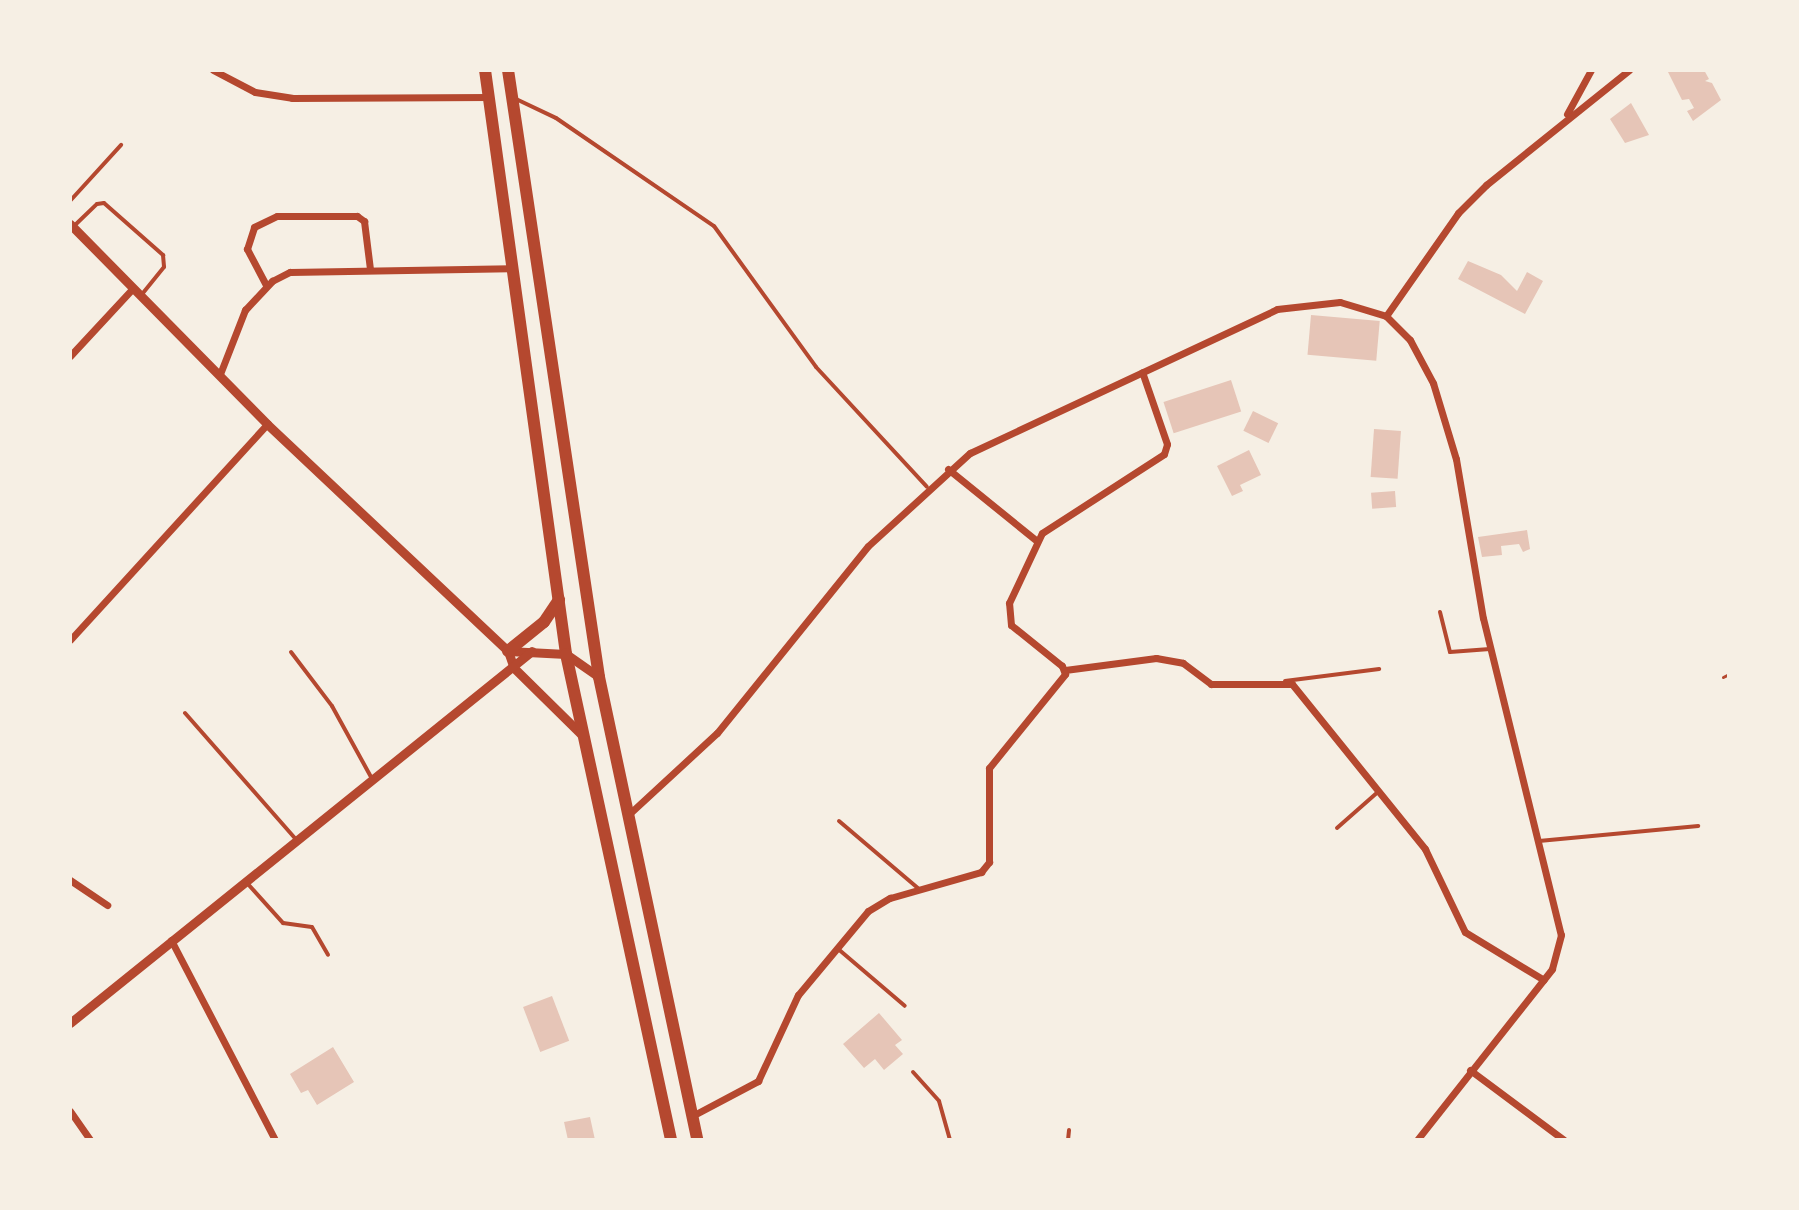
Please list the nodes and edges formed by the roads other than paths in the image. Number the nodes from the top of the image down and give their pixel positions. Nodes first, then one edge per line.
1 (213, 70) edge
2 (485, 70) edge
3 (508, 70) edge
4 (1591, 70) edge
5 (1629, 70) edge
6 (489, 97) junction
7 (512, 97) junction
8 (1565, 117) junction
9 (121, 145) dead end
10 (70, 201) edge
11 (72, 225) edge
12 (513, 268) junction
13 (370, 269) junction
14 (266, 285) junction
15 (137, 292) junction
16 (1386, 316) junction
17 (70, 356) edge
18 (1142, 372) junction
19 (220, 374) junction
20 (267, 424) junction
21 (948, 469) junction
22 (927, 487) junction
23 (1037, 541) junction
24 (559, 600) junction
25 (1440, 612) dead end
26 (70, 640) edge
27 (1491, 649) junction
28 (508, 651) junction
29 (532, 651) junction
30 (291, 652) dead end
31 (566, 654) junction
32 (514, 668) junction
33 (1379, 669) dead end
34 (1065, 670) junction
35 (599, 677) junction
36 (1283, 681) junction
37 (185, 713) dead end
38 (581, 734) junction
39 (372, 779) junction
40 (1381, 790) junction
41 (627, 816) junction
42 (839, 821) dead end
43 (1698, 826) dead end
44 (1337, 828) dead end
45 (295, 838) junction
46 (1539, 841) junction
47 (243, 879) junction
48 (70, 880) edge
49 (919, 889) junction
50 (107, 905) dead end
51 (170, 939) junction
52 (835, 947) junction
53 (328, 955) dead end
54 (1544, 980) junction
55 (905, 1006) dead end
56 (70, 1023) edge
57 (1470, 1070) junction
58 (913, 1072) dead end
59 (70, 1111) edge
60 (692, 1116) junction
61 (1069, 1130) dead end
62 (90, 1140) edge
63 (275, 1140) edge
64 (671, 1140) edge
65 (697, 1140) edge
66 (950, 1140) edge
67 (1068, 1140) edge
68 (1417, 1140) edge
69 (1564, 1140) edge

1 - 6 street
2 - 6 highway
3 - 7 highway
4 - 8 street
5 - 8 street
6 - 12 highway
7 - 22 lane
7 - 35 highway
8 - 16 street
9 - 10 lane
11 - 15 street
11 - 15 lane
12 - 13 street
12 - 24 highway
13 - 14 street
13 - 14 street
14 - 19 street
15 - 17 street
15 - 19 street
16 - 18 street
16 - 27 street
18 - 21 street
18 - 23 street
19 - 20 street
20 - 26 street
20 - 28 street
21 - 22 street
21 - 23 street
22 - 41 street
23 - 34 street
24 - 28 highway
24 - 31 highway
25 - 27 lane
27 - 46 street
28 - 29 street
28 - 32 street
29 - 31 street
29 - 32 street
30 - 39 lane
31 - 35 street
31 - 38 highway
32 - 38 street
32 - 39 street
33 - 36 lane
34 - 36 street
34 - 49 street
35 - 41 highway
36 - 40 street
37 - 45 lane
38 - 64 highway
39 - 45 street
40 - 44 lane
40 - 54 street
41 - 60 highway
42 - 49 lane
43 - 46 lane
45 - 47 street
46 - 54 street
47 - 51 street
47 - 53 lane
48 - 50 street
49 - 52 street
51 - 56 street
51 - 63 street
52 - 55 lane
52 - 60 street
54 - 57 street
57 - 68 street
57 - 69 street
58 - 66 lane
59 - 62 street
60 - 65 highway
61 - 67 lane

